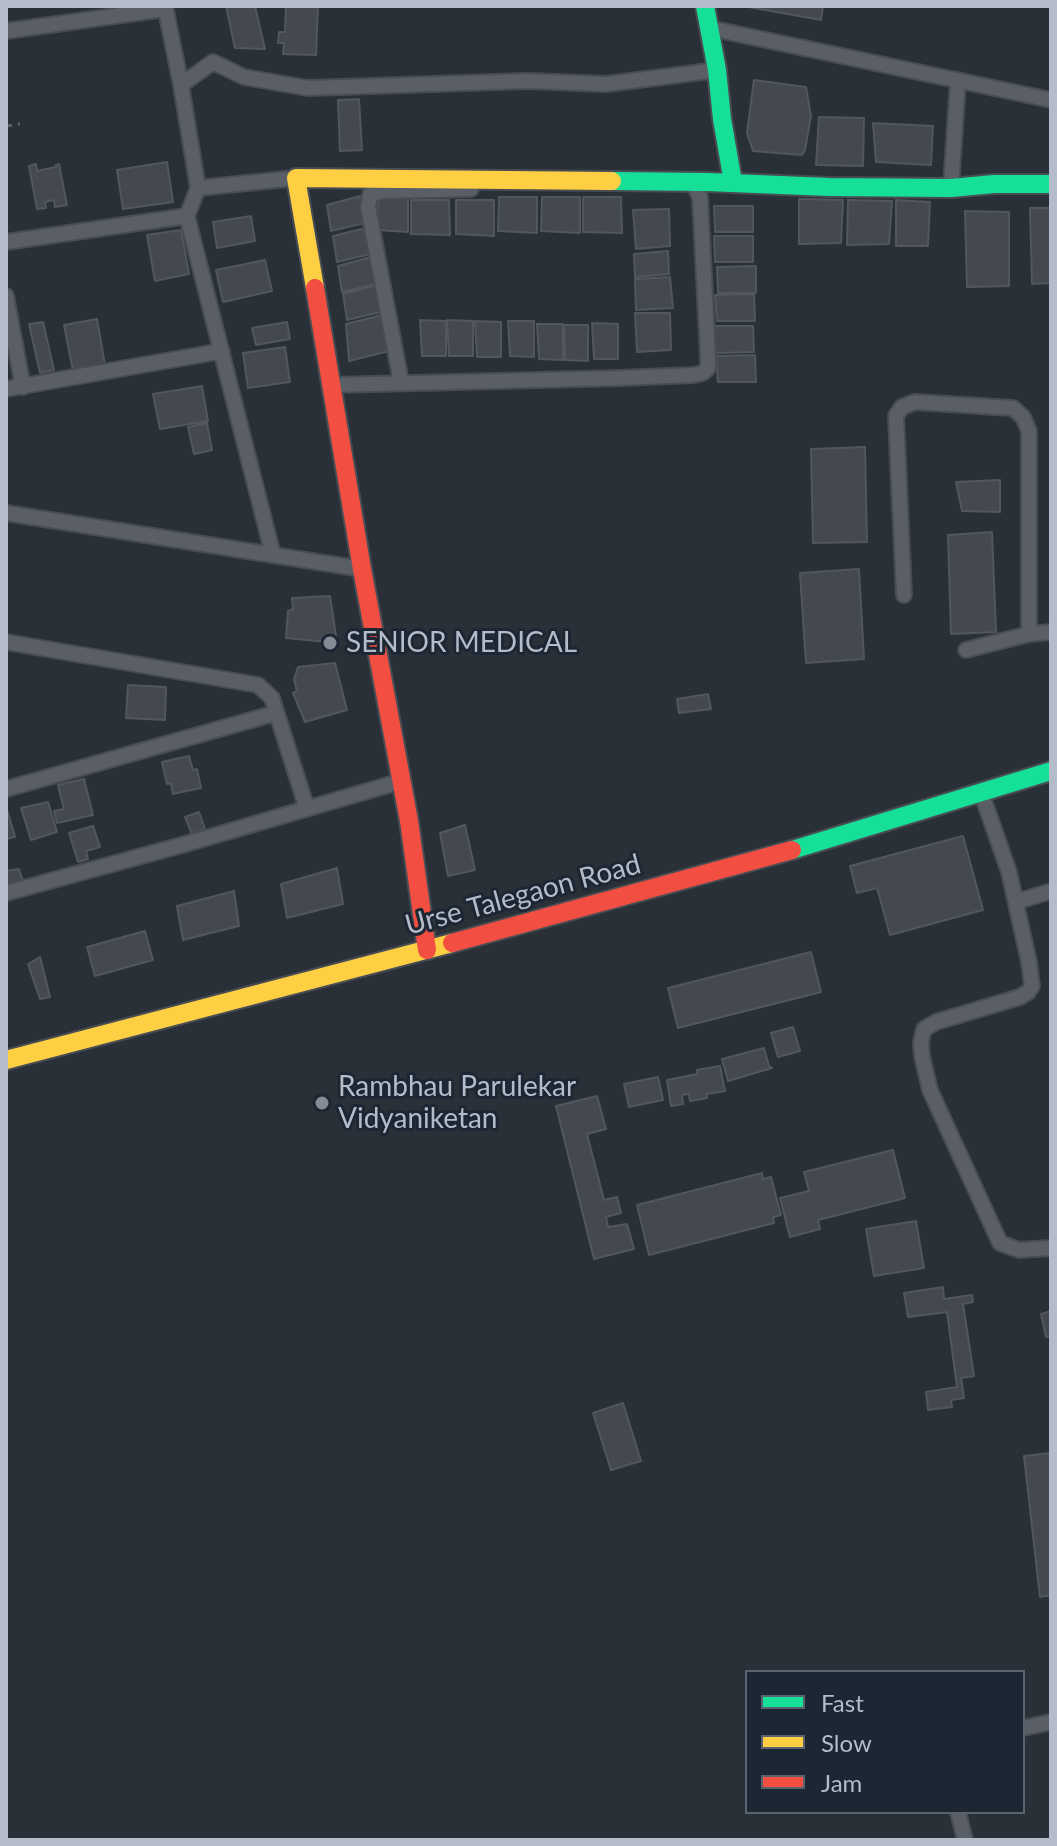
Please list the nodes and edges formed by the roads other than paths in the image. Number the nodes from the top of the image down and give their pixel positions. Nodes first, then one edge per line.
1 (705, 6) edge
2 (165, 8) edge
3 (709, 28) junction
4 (6, 31) edge
5 (717, 70) junction
6 (958, 80) junction
7 (181, 85) junction
8 (1051, 100) edge
9 (296, 178) junction
10 (692, 182) junction
11 (733, 182) junction
12 (1051, 184) edge
13 (615, 187) dead end
14 (198, 188) junction
15 (951, 188) junction
16 (187, 216) junction
17 (6, 242) edge
18 (6, 296) edge
19 (222, 351) junction
20 (401, 382) junction
21 (332, 385) junction
22 (23, 387) junction
23 (6, 389) edge
24 (6, 513) edge
25 (273, 555) junction
26 (362, 569) junction
27 (904, 595) dead end
28 (1051, 632) edge
29 (1029, 634) junction
30 (6, 642) edge
31 (966, 650) dead end
32 (276, 713) junction
33 (1051, 771) edge
34 (402, 781) junction
35 (6, 789) edge
36 (981, 792) junction
37 (307, 809) junction
38 (1051, 891) edge
39 (6, 893) edge
40 (1016, 902) junction
41 (427, 950) junction
42 (6, 1060) edge
43 (1051, 1248) edge
44 (1051, 1722) edge
45 (1025, 1728) edge
46 (958, 1814) edge
47 (965, 1840) edge

1 - 3 main road
2 - 4 street
2 - 7 street
3 - 5 main road
3 - 6 street
5 - 7 street
5 - 11 main road
6 - 8 street
6 - 15 street
7 - 14 street
9 - 10 main road
9 - 14 street
9 - 21 main road
10 - 11 main road
10 - 20 street
11 - 15 main road
12 - 15 main road
13 - 20 street
14 - 16 street
16 - 17 street
16 - 19 street
18 - 22 street
19 - 22 street
19 - 25 street
20 - 21 street
21 - 26 main road
22 - 23 street
24 - 25 street
25 - 26 street
26 - 34 main road
27 - 29 street
28 - 29 street
29 - 31 street
30 - 32 street
32 - 35 street
32 - 37 street
33 - 36 main road, Urse Talegaon Road
34 - 37 street
34 - 41 main road
36 - 40 street
36 - 41 main road, Urse Talegaon Road
37 - 39 street
38 - 40 street
40 - 43 street
41 - 42 main road, Urse Talegaon Road
44 - 45 street
46 - 47 street

